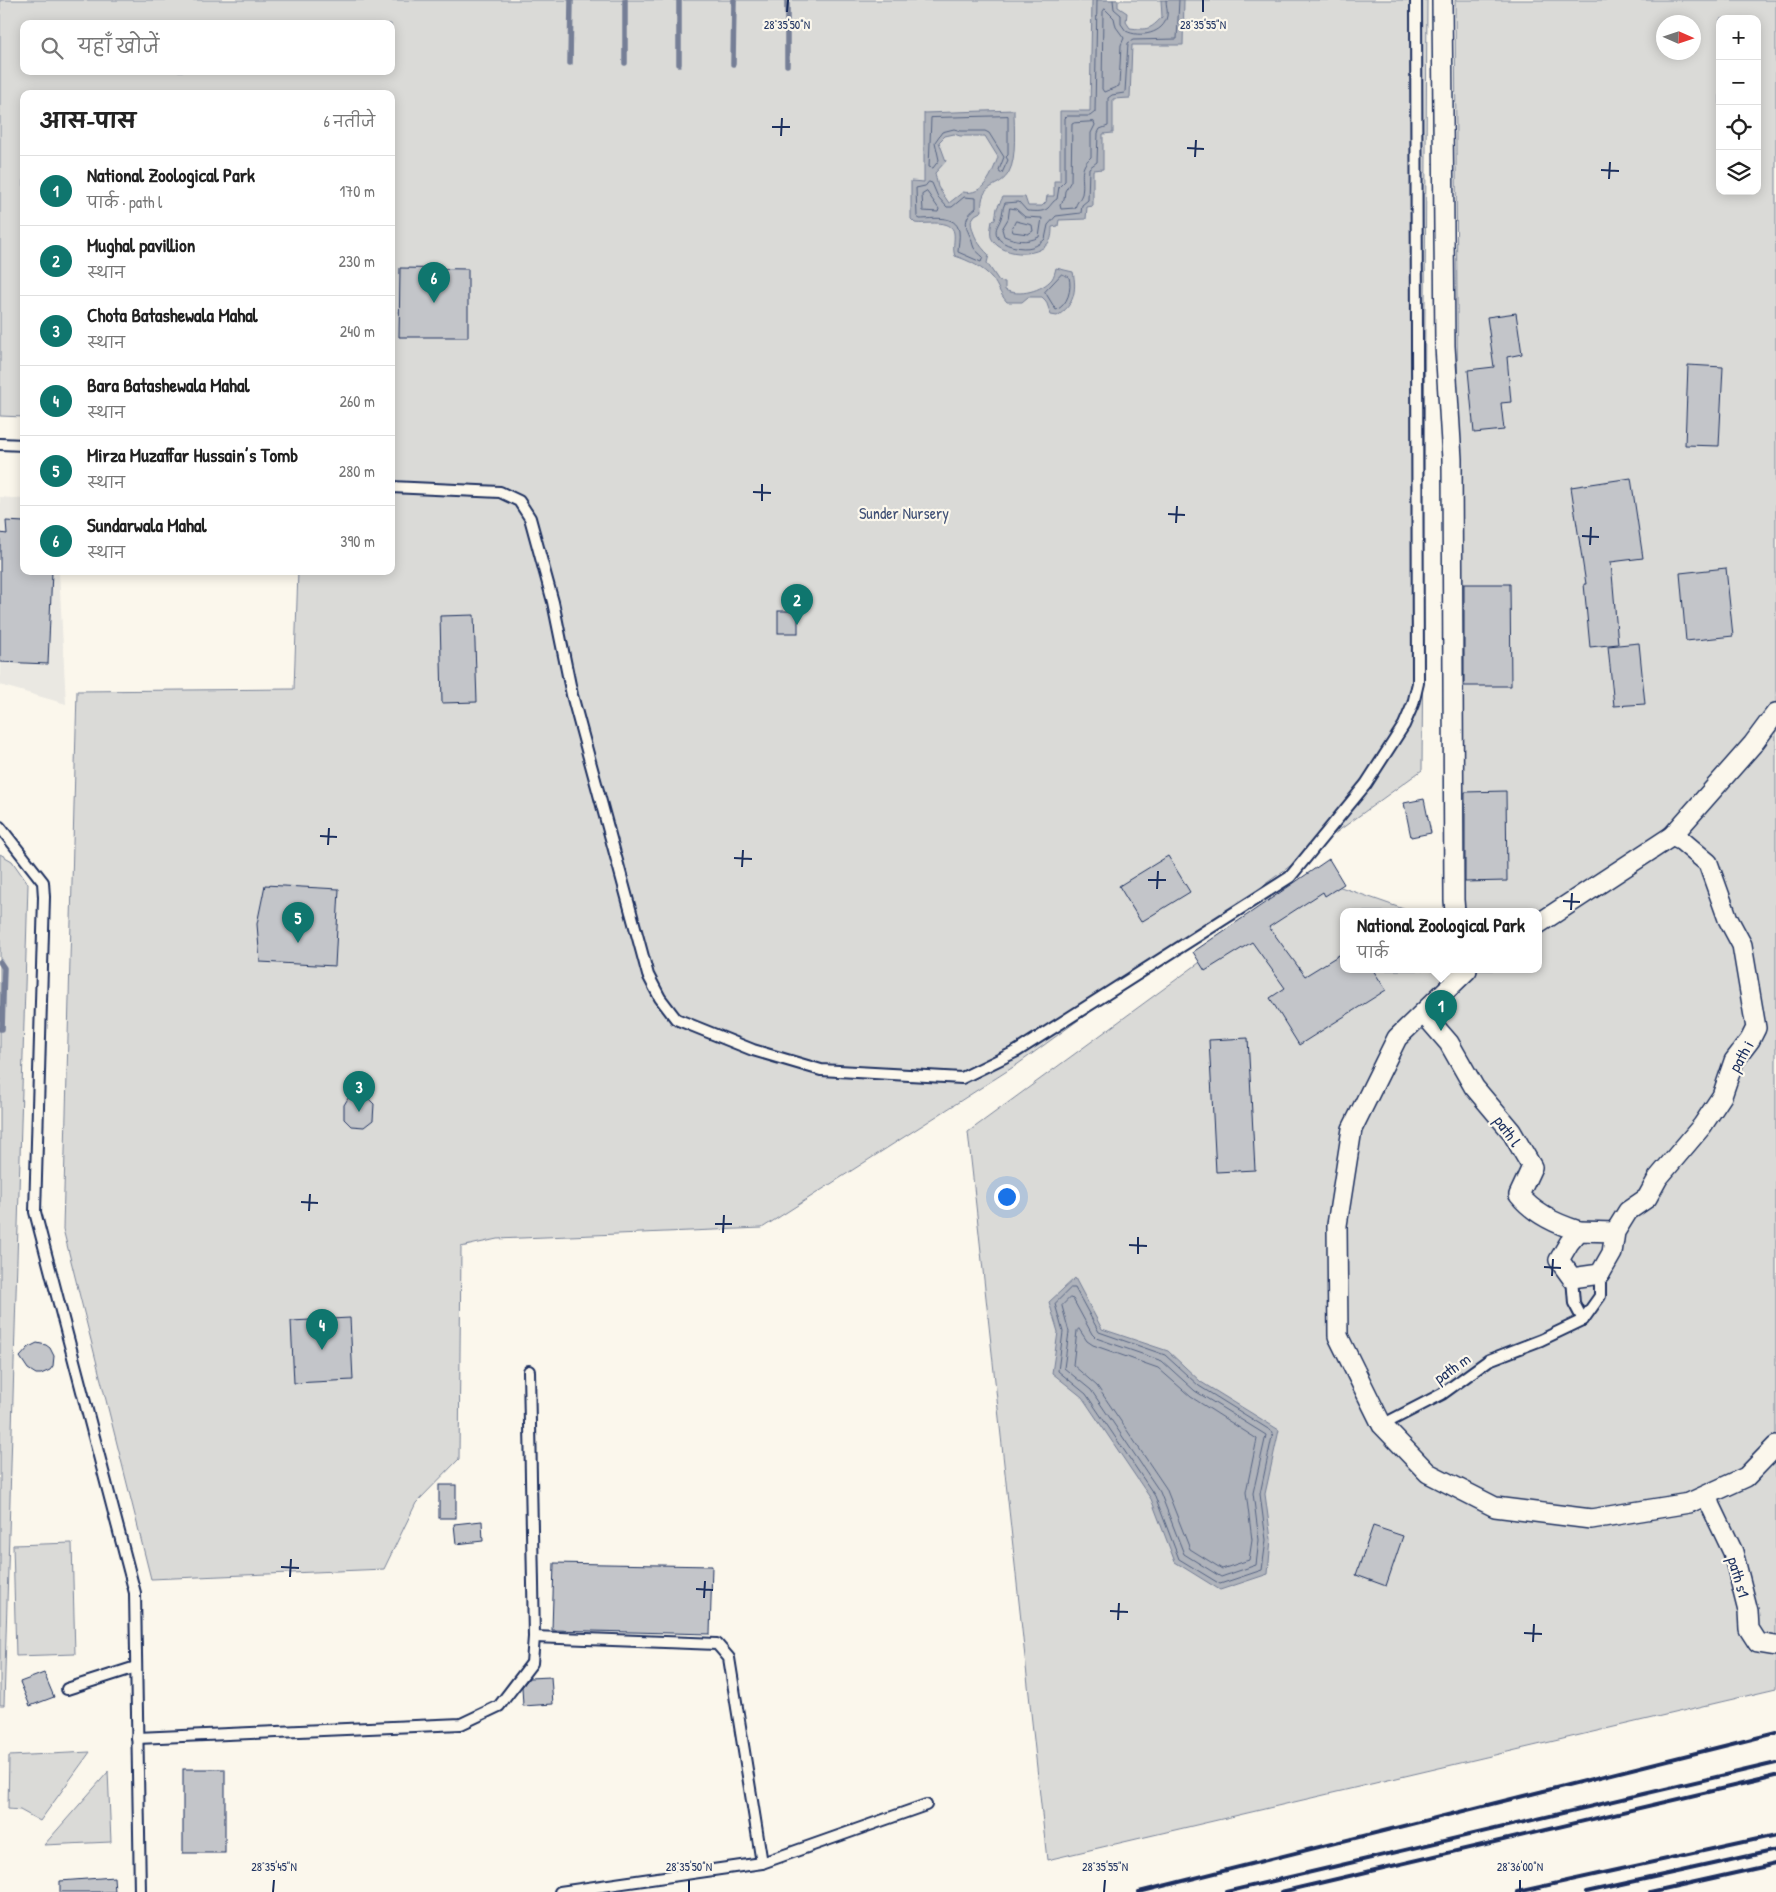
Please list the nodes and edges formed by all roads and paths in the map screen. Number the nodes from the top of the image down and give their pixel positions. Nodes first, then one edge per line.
1 (1416, 0) edge
2 (1442, 0) edge
3 (0, 444) edge
4 (20, 445) edge
5 (395, 487) edge
6 (1776, 713) edge
7 (0, 827) edge
8 (1672, 836) junction
9 (1455, 908) edge
10 (1542, 921) edge
11 (1462, 973) edge
12 (1423, 1013) junction
13 (1579, 1231) junction
14 (1615, 1232) junction
15 (1600, 1274) junction
16 (1572, 1278) junction
17 (1583, 1320) junction
18 (529, 1371) dead end
19 (1382, 1425) junction
20 (1776, 1446) edge
21 (1708, 1495) junction
22 (534, 1637) junction
23 (1776, 1646) edge
24 (136, 1667) junction
25 (66, 1688) dead end
26 (137, 1738) junction
27 (926, 1805) dead end
28 (762, 1862) junction
29 (140, 1892) edge
30 (560, 1892) edge

1 - 5 lane
2 - 9 street
3 - 4 lane
6 - 8 street
7 - 24 lane
8 - 10 street
8 - 14 street, path i
11 - 12 street
12 - 13 street, path l
12 - 19 street
13 - 14 street
13 - 16 street
14 - 15 street, path i
15 - 16 street
15 - 17 lane
16 - 17 lane
17 - 19 lane, path m
18 - 22 lane
19 - 21 street
20 - 21 street
21 - 23 street, path s1
22 - 26 lane
22 - 28 lane
24 - 25 lane
24 - 26 lane
26 - 29 lane
27 - 28 lane
28 - 30 lane

